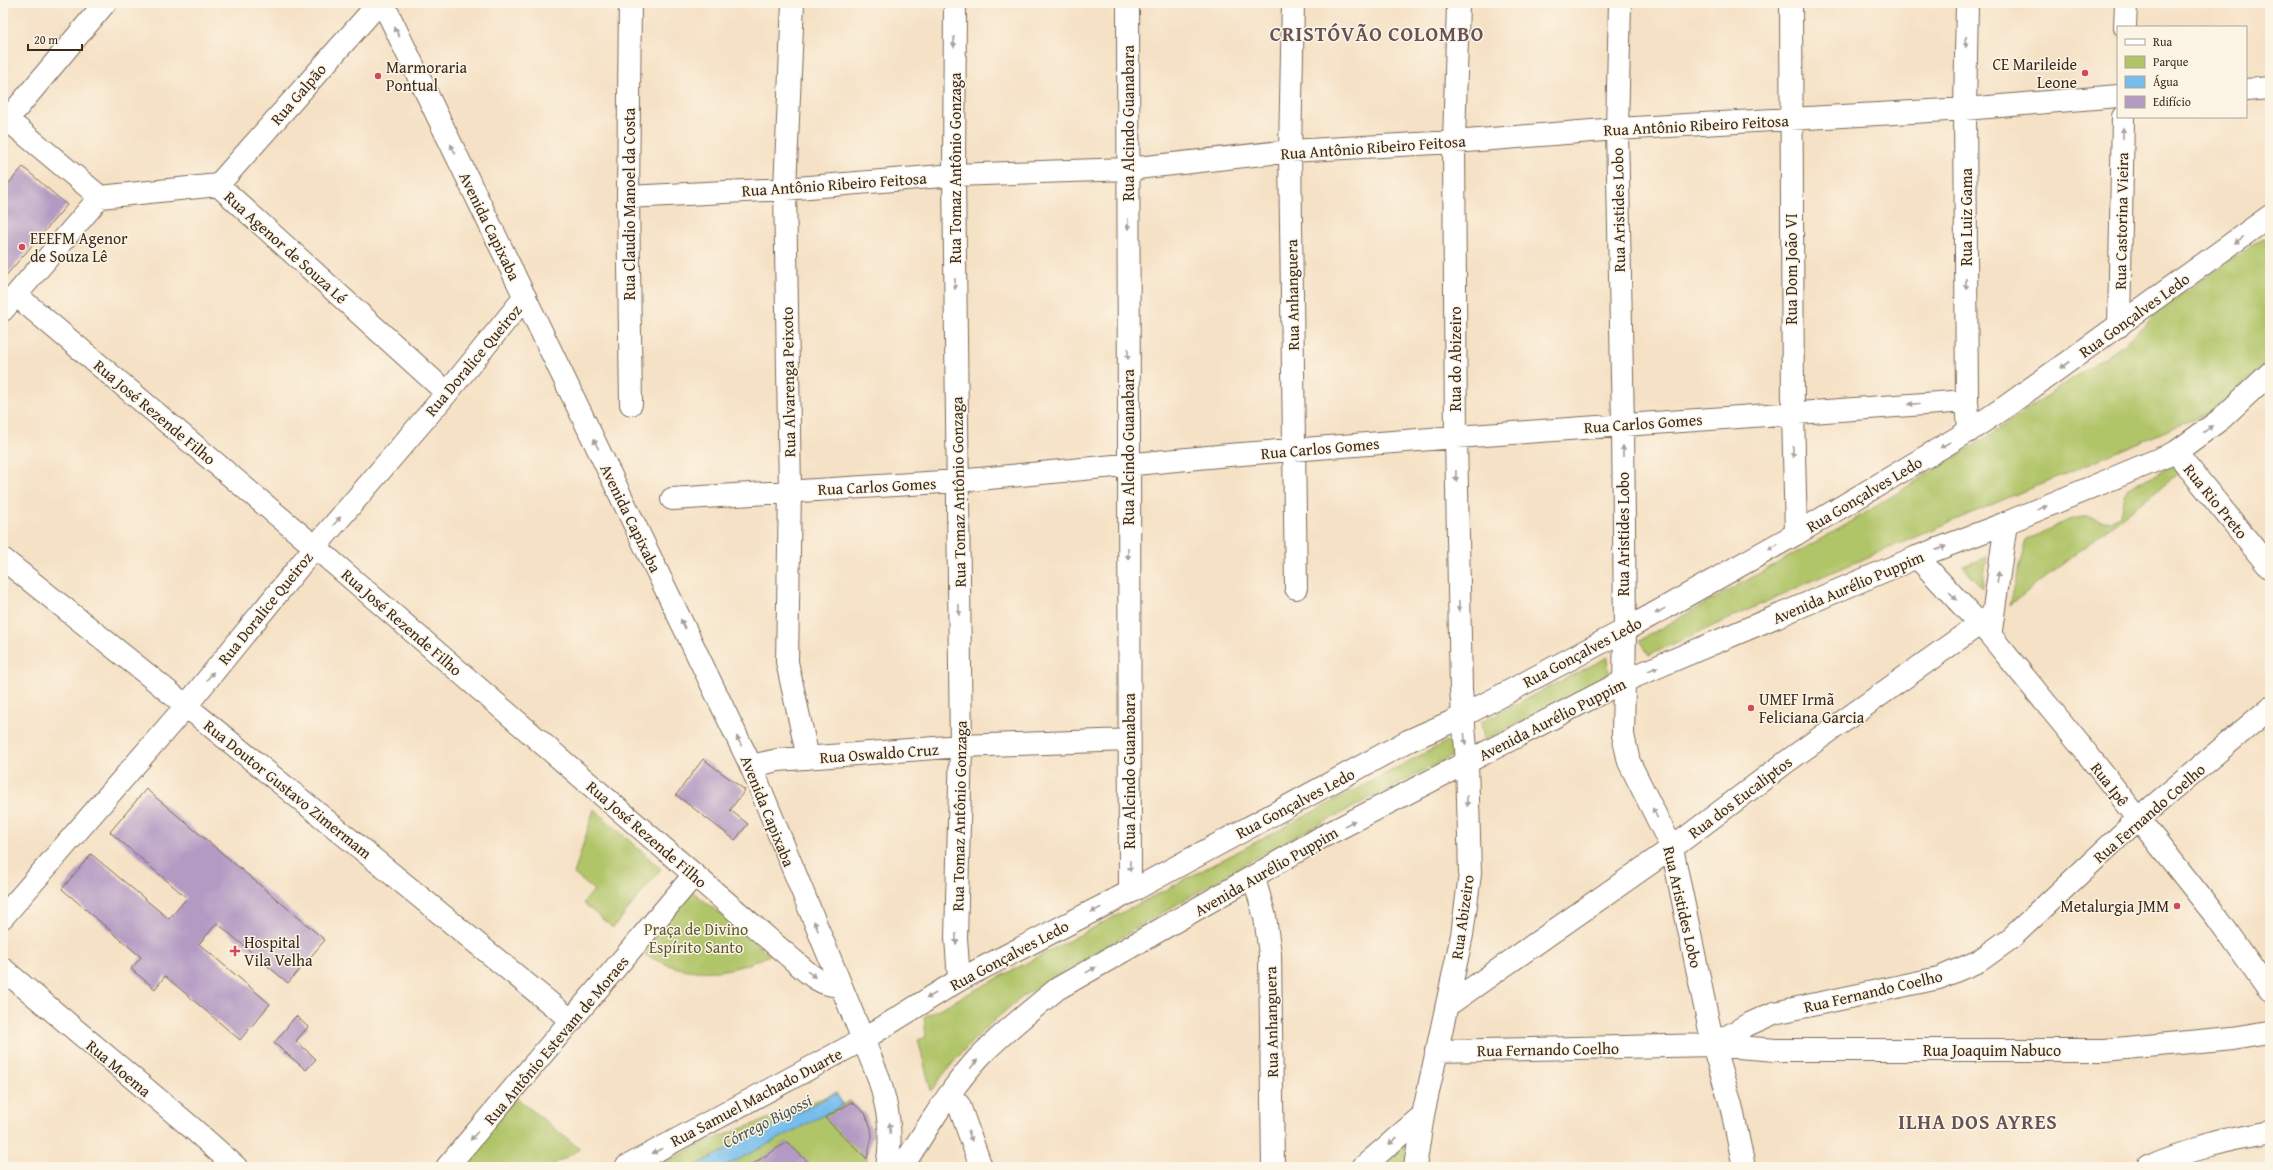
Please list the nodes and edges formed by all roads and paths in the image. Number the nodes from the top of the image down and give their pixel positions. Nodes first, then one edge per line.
1 (105, 3) edge
2 (379, 3) edge
3 (383, 3) edge
4 (630, 3) edge
5 (793, 3) edge
6 (955, 3) edge
7 (1128, 3) edge
8 (1293, 3) edge
9 (1458, 3) edge
10 (1620, 3) edge
11 (1791, 3) edge
12 (1967, 3) edge
13 (2126, 3) edge
14 (2125, 26) edge
15 (2270, 88) edge
16 (2247, 90) edge
17 (2117, 96) edge
18 (1965, 109) junction
19 (5, 118) edge
20 (2123, 118) edge
21 (1790, 120) junction
22 (1617, 129) junction
23 (1454, 142) junction
24 (1290, 151) junction
25 (1128, 169) junction
26 (954, 175) junction
27 (218, 185) junction
28 (786, 189) junction
29 (100, 197) junction
30 (628, 197) junction
31 (2270, 216) edge
32 (525, 297) junction
33 (9, 303) edge
34 (2119, 326) junction
35 (2270, 373) edge
36 (447, 393) junction
37 (1967, 400) junction
38 (630, 404) dead end
39 (1792, 413) junction
40 (1623, 425) junction
41 (1969, 431) junction
42 (1456, 437) junction
43 (1294, 450) junction
44 (2176, 452) junction
45 (1128, 465) junction
46 (958, 481) junction
47 (790, 491) junction
48 (672, 499) dead end
49 (2006, 523) junction
50 (1796, 534) junction
51 (315, 547) junction
52 (1917, 557) junction
53 (3, 559) edge
54 (2270, 568) edge
55 (1296, 588) dead end
56 (1987, 625) junction
57 (1625, 630) junction
58 (1624, 682) junction
59 (186, 706) junction
60 (2270, 708) edge
61 (1462, 715) junction
62 (1128, 740) junction
63 (961, 746) junction
64 (808, 758) junction
65 (1467, 762) junction
66 (751, 766) junction
67 (2138, 819) junction
68 (1672, 848) junction
69 (694, 875) junction
70 (1254, 878) junction
71 (1130, 892) junction
72 (3, 917) edge
73 (826, 951) junction
74 (785, 953) junction
75 (3, 968) edge
76 (959, 980) junction
77 (840, 985) junction
78 (2270, 992) edge
79 (1448, 1005) junction
80 (572, 1021) junction
81 (2270, 1032) edge
82 (864, 1039) junction
83 (1713, 1045) junction
84 (1436, 1051) junction
85 (950, 1094) junction
86 (1423, 1115) junction
87 (2270, 1133) edge
88 (222, 1162) edge
89 (447, 1167) edge
90 (626, 1167) edge
91 (887, 1167) edge
92 (902, 1167) edge
93 (981, 1167) edge
94 (1274, 1167) edge
95 (1363, 1167) edge
96 (1415, 1167) edge
97 (1744, 1167) edge
98 (2148, 1167) edge

1 - 19 street
2 - 27 street, Rua Galpão
32 -> 3 street, Avenida Capixaba
4 - 30 street, Rua Claudio Manoel da Costa
5 - 28 street, Rua Alvarenga Peixoto
6 -> 26 street, Rua Tomaz Antônio Gonzaga
7 - 25 street, Rua Alcindo Guanabara
8 - 24 street, Rua Anhanguera
9 - 23 street, Rua do Abizeiro
10 - 22 street, Rua Aristides Lobo
11 - 21 street, Rua Dom João VI
12 -> 18 street, Rua Luiz Gama
13 - 14 street
15 - 16 street
17 - 18 street, Rua Antônio Ribeiro Feitosa
18 - 21 street, Rua Antônio Ribeiro Feitosa
18 -> 37 street, Rua Luiz Gama
19 - 29 street
34 -> 20 street, Rua Castorina Vieira
21 - 22 street, Rua Antônio Ribeiro Feitosa
21 - 39 street, Rua Dom João VI
22 - 23 street, Rua Antônio Ribeiro Feitosa
22 - 40 street, Rua Aristides Lobo
23 - 24 street, Rua Antônio Ribeiro Feitosa
23 - 42 street, Rua do Abizeiro
24 - 25 street, Rua Antônio Ribeiro Feitosa
24 - 43 street, Rua Anhanguera
25 - 26 street, Rua Antônio Ribeiro Feitosa
25 -> 45 street, Rua Alcindo Guanabara
26 - 28 street, Rua Antônio Ribeiro Feitosa
26 -> 46 street, Rua Tomaz Antônio Gonzaga
27 - 29 street, Rua Agenor de Souza Lé
27 - 36 street, Rua Agenor de Souza Lé
28 - 30 street, Rua Antônio Ribeiro Feitosa
28 - 47 street, Rua Alvarenga Peixoto
29 - 33 street
30 - 38 street, Rua Claudio Manoel da Costa
31 -> 34 street, Rua Gonçalves Ledo
32 - 36 street, Rua Doralice Queiroz
66 -> 32 street, Avenida Capixaba
33 - 51 street, Rua José Rezende Filho
34 -> 41 street, Rua Gonçalves Ledo
44 -> 35 street, Avenida Aurélio Puppim
51 -> 36 street, Rua Doralice Queiroz
37 -> 39 street, Rua Carlos Gomes
37 - 41 street, Rua Luiz Gama
39 - 40 street, Rua Carlos Gomes
39 -> 50 street, Rua Dom João VI
40 - 42 street, Rua Carlos Gomes
57 -> 40 street, Rua Aristides Lobo
41 -> 50 street, Rua Gonçalves Ledo
42 - 43 street, Rua Carlos Gomes
42 -> 61 street, Rua do Abizeiro
43 - 45 street, Rua Carlos Gomes
43 - 55 street, Rua Anhanguera
49 -> 44 street, Avenida Aurélio Puppim
44 - 54 street, Rua Rio Preto
45 - 46 street, Rua Carlos Gomes
45 -> 62 street, Rua Alcindo Guanabara
46 - 47 street, Rua Carlos Gomes
46 -> 63 street, Rua Tomaz Antônio Gonzaga
47 - 48 street, Rua Carlos Gomes
47 - 64 street, Rua Alvarenga Peixoto
52 -> 49 street, Avenida Aurélio Puppim
56 -> 49 street
50 -> 57 street, Rua Gonçalves Ledo
59 -> 51 street, Rua Doralice Queiroz
51 - 69 street, Rua José Rezende Filho
52 -> 56 street, Rua Ipê
58 -> 52 street, Avenida Aurélio Puppim
53 - 59 street, Rua Doutor Gustavo Zimermam
56 - 67 street, Rua Ipê
56 - 68 street, Rua dos Eucaliptos
57 - 58 street, Rua Aristides Lobo
57 - 61 street, Rua Gonçalves Ledo
58 - 65 street, Avenida Aurélio Puppim
68 -> 58 street, Rua Aristides Lobo
59 - 72 street, Rua Doralice Queiroz
59 - 80 street, Rua Doutor Gustavo Zimermam
60 - 67 street, Rua Fernando Coelho
61 -> 65 street, Rua Abizeiro
61 - 71 street, Rua Gonçalves Ledo
62 - 63 street, Rua Oswaldo Cruz
62 -> 71 street, Rua Alcindo Guanabara
63 - 64 street, Rua Oswaldo Cruz
63 -> 76 street, Rua Tomaz Antônio Gonzaga
64 - 66 street, Rua Oswaldo Cruz
70 -> 65 street, Avenida Aurélio Puppim
65 -> 79 street, Rua Abizeiro
73 -> 66 street, Avenida Capixaba
67 - 78 street, Rua Ipê
67 - 83 street, Rua Fernando Coelho
68 - 79 street, Rua dos Eucaliptos
68 - 83 street, Rua Aristides Lobo
69 - 74 street, Rua José Rezende Filho
69 - 80 street, Rua Antônio Estevam de Moraes
85 -> 70 street, Avenida Aurélio Puppim
70 - 94 street, Rua Anhanguera
71 -> 76 street, Rua Gonçalves Ledo
73 - 74 street
73 - 77 street, Avenida Capixaba
74 -> 77 street, Rua José Rezende Filho
75 - 88 street, Rua Moema
76 -> 82 street, Rua Gonçalves Ledo
77 - 82 street, Avenida Capixaba
79 - 84 street, Rua Abizeiro
80 -> 89 street, Rua Antônio Estevam de Moraes
81 - 83 street, Rua Joaquim Nabuco
82 -> 90 street, Rua Samuel Machado Duarte
91 -> 82 street, Avenida Capixaba
83 - 84 street, Rua Fernando Coelho
83 - 97 street, Rua Aristides Lobo
84 - 86 street, Rua Abizeiro
85 - 92 street, Avenida Aurélio Puppim
85 -> 93 street
86 -> 95 street
86 - 96 street, Rua Abizeiro
87 - 98 street

